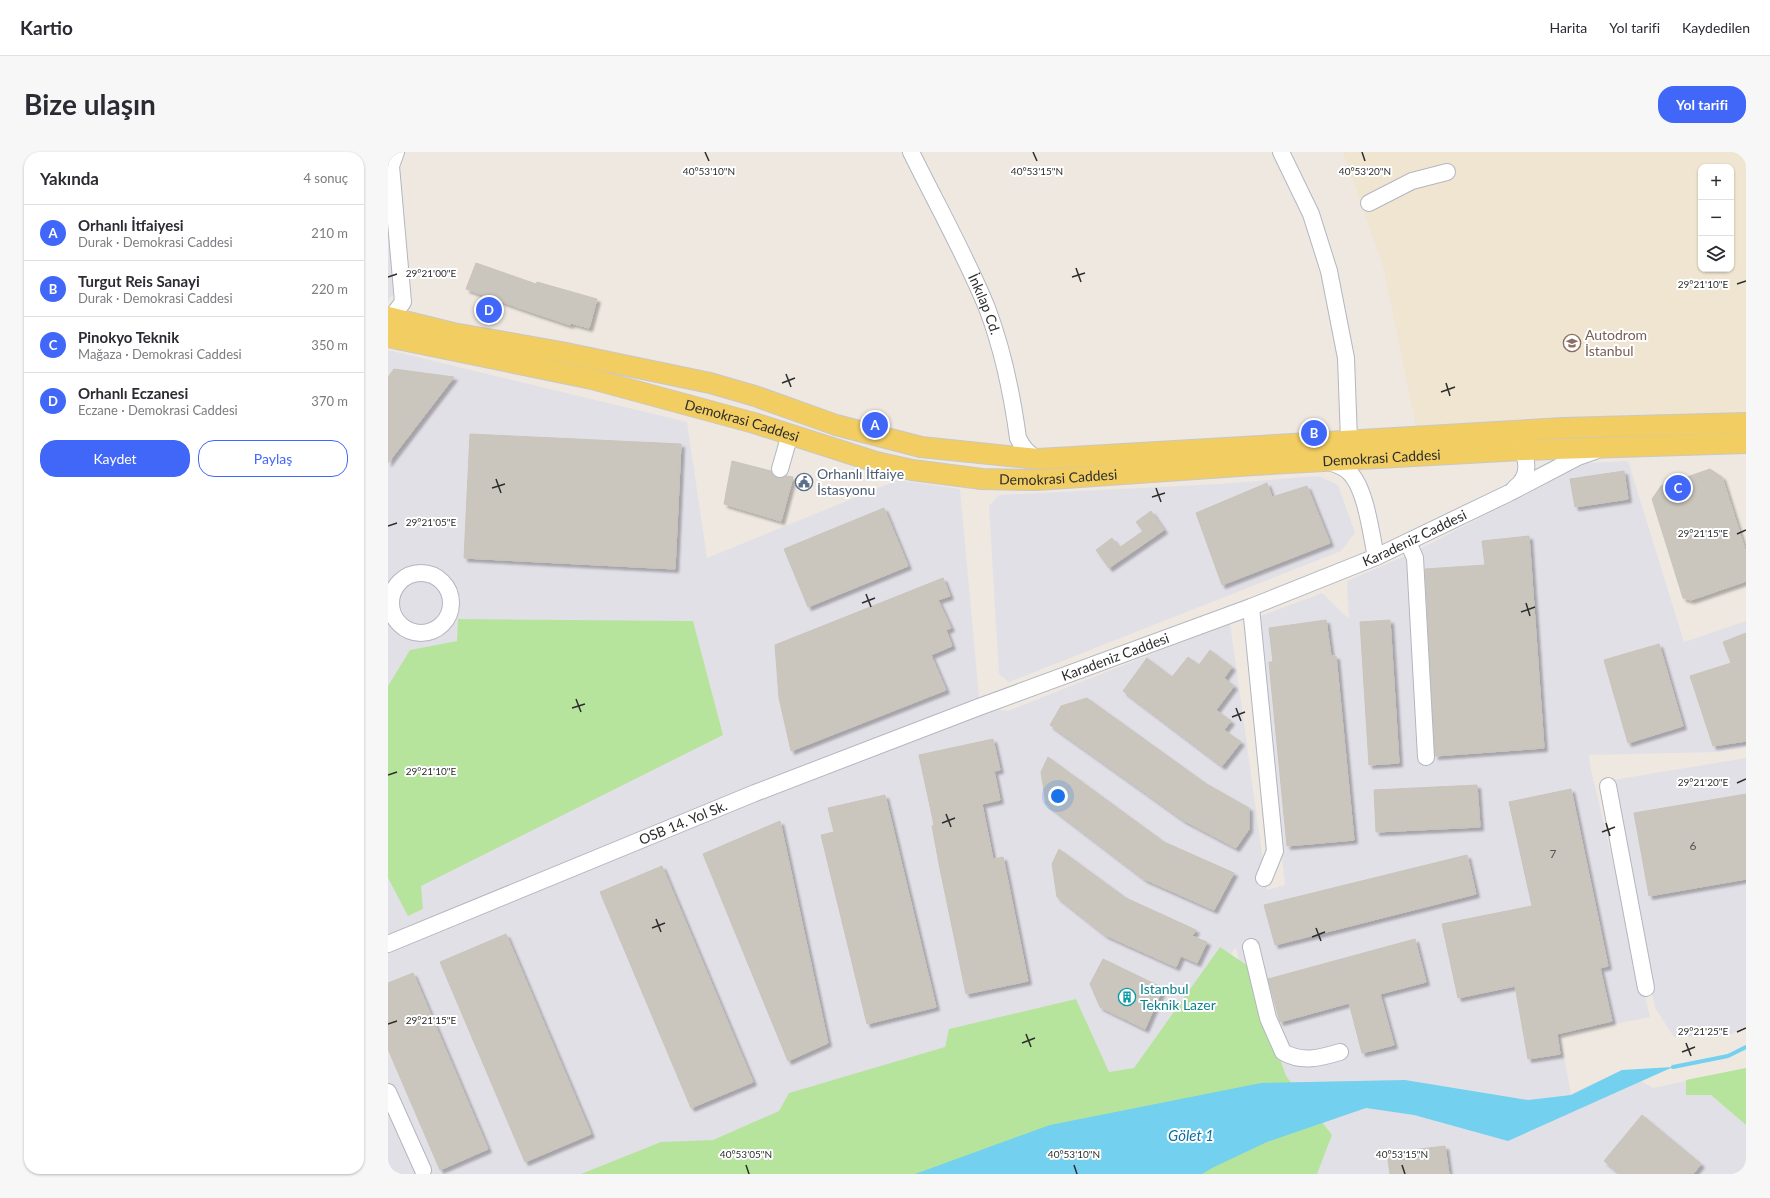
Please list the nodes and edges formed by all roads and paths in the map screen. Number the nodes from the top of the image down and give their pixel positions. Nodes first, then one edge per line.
1 (396, 152) edge
2 (911, 152) edge
3 (1281, 152) edge
4 (1446, 172) dead end
5 (1369, 203) dead end
6 (389, 324) edge
7 (775, 402) junction
8 (1016, 422) junction
9 (1746, 424) edge
10 (1492, 433) junction
11 (790, 434) junction
12 (1349, 440) junction
13 (1746, 443) edge
14 (1612, 447) junction
15 (1522, 450) junction
16 (986, 454) junction
17 (1038, 459) junction
18 (1327, 461) junction
19 (780, 469) dead end
20 (982, 479) junction
21 (1509, 492) junction
22 (1408, 542) junction
23 (1376, 557) junction
24 (1251, 607) junction
25 (980, 708) joint
26 (1426, 758) dead end
27 (1608, 786) dead end
28 (1264, 878) dead end
29 (388, 944) edge
30 (1251, 947) dead end
31 (1646, 988) dead end
32 (1340, 1052) dead end
33 (388, 1092) edge
34 (423, 1170) dead end

1 - 6 street
2 - 8 street, İnkılap Cd.
3 - 12 street
4 - 5 street
6 - 7 main road, Demokrasi Caddesi
6 - 11 main road, Demokrasi Caddesi
7 - 11 main road
7 - 16 main road, Demokrasi Caddesi
8 - 16 street
8 - 17 street, İnkılap Cd.
9 - 10 main road, Demokrasi Caddesi
10 - 12 main road, Demokrasi Caddesi
10 - 15 street
11 - 19 street
11 - 20 main road, Demokrasi Caddesi
12 - 17 main road, Demokrasi Caddesi
13 - 14 main road, Demokrasi Caddesi
14 - 15 main road, Demokrasi Caddesi
14 - 21 street, Karadeniz Caddesi
15 - 18 main road, Demokrasi Caddesi
15 - 21 street, Karadeniz Caddesi
16 - 17 main road, Demokrasi Caddesi
17 - 20 main road
18 - 20 main road, Demokrasi Caddesi
18 - 23 street
21 - 22 street, Karadeniz Caddesi
22 - 23 street, Karadeniz Caddesi
22 - 26 street
23 - 24 street, Karadeniz Caddesi
24 - 25 street, Karadeniz Caddesi
24 - 28 street
25 - 29 street, OSB 14. Yol Sk.
27 - 31 street
30 - 32 street
33 - 34 street

